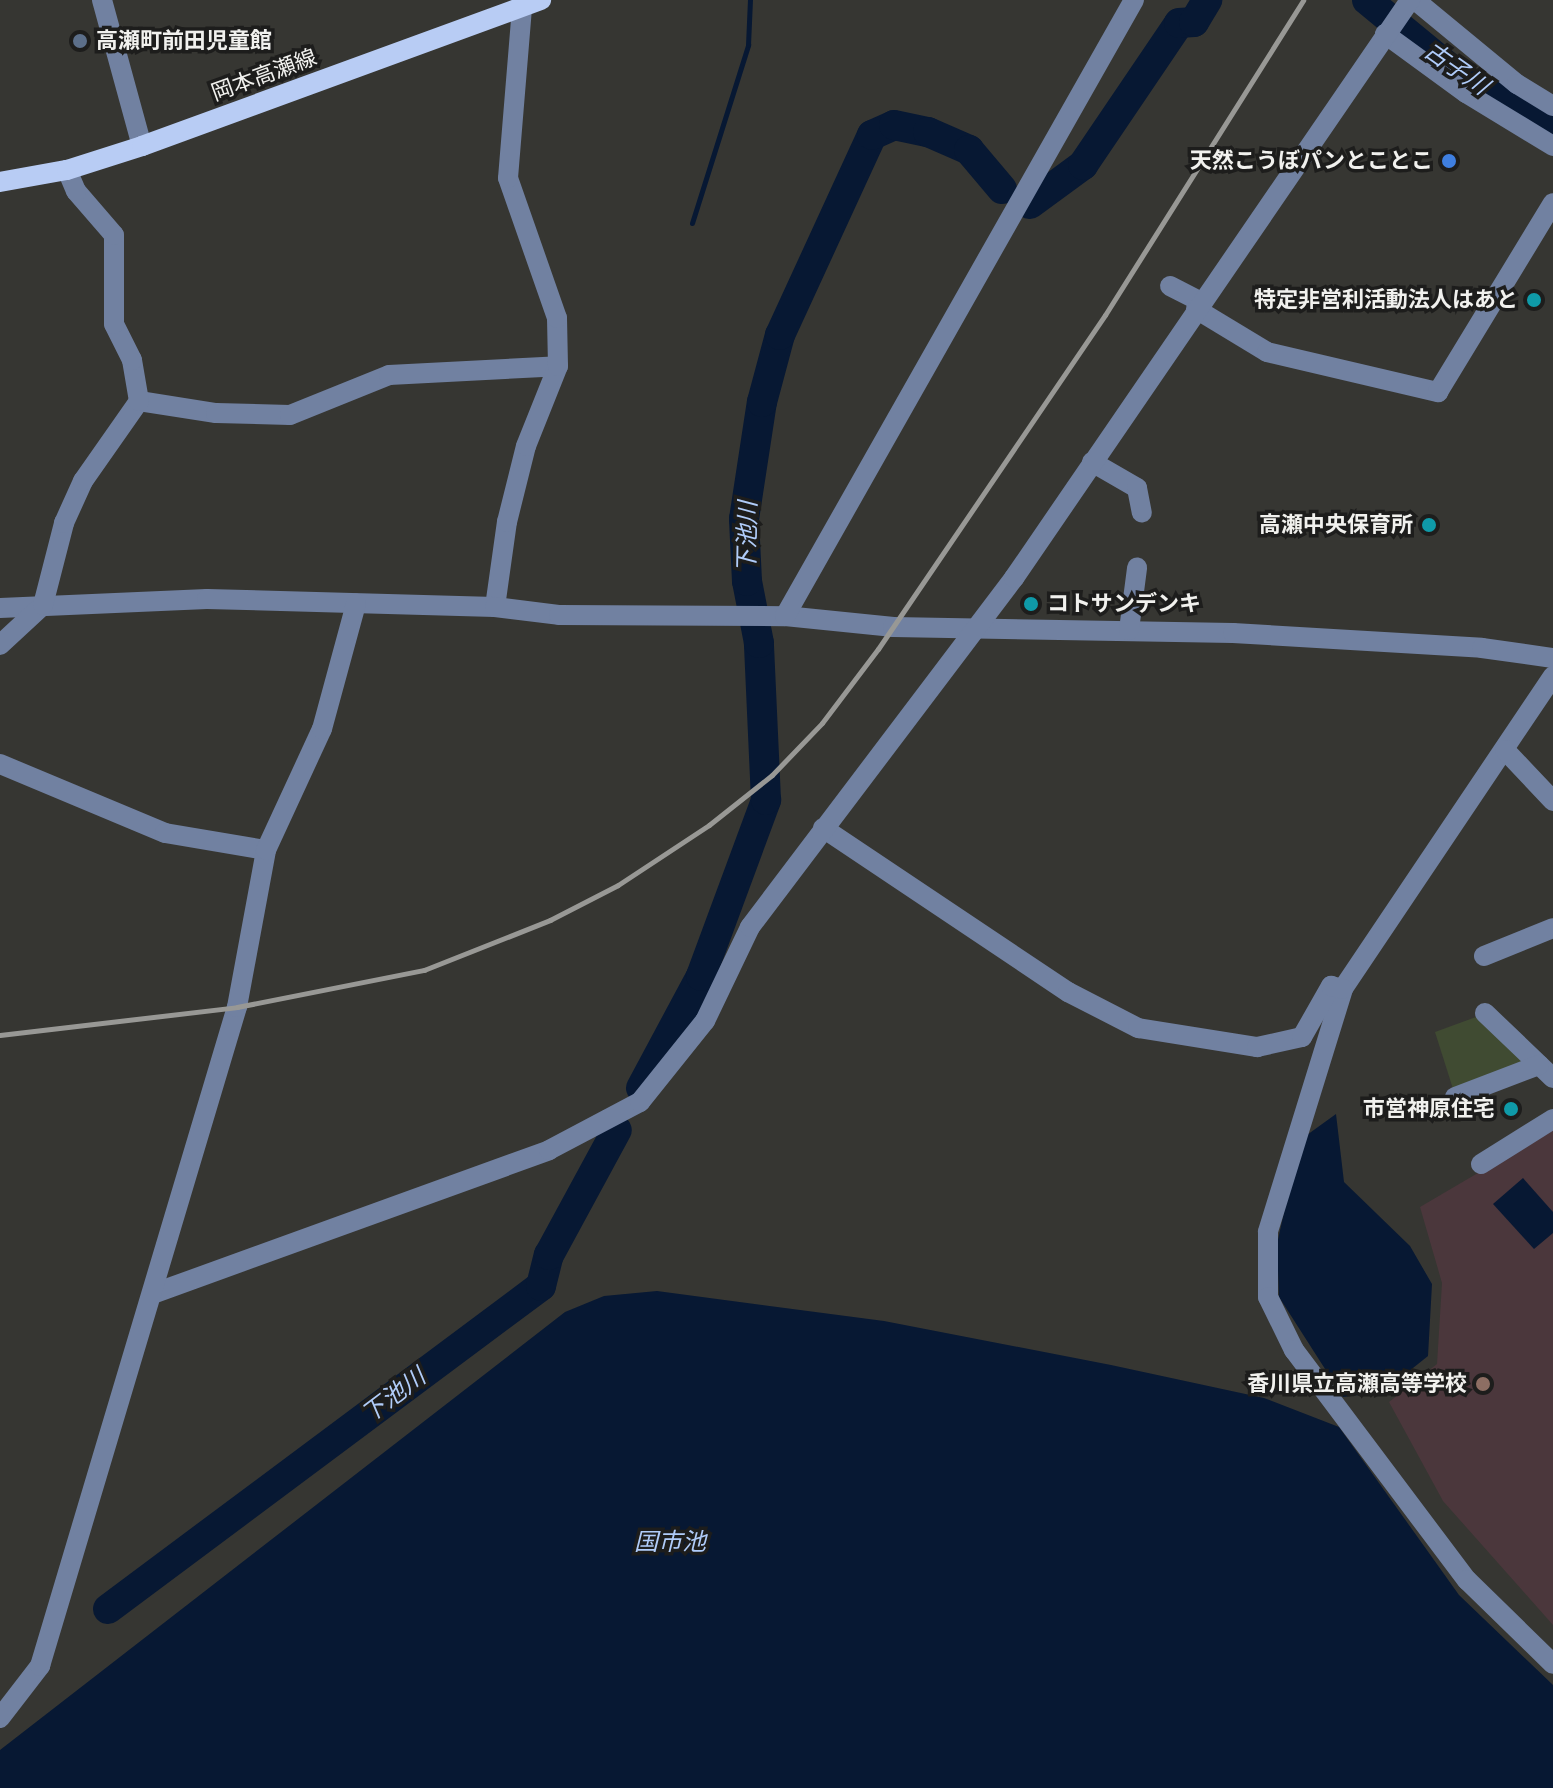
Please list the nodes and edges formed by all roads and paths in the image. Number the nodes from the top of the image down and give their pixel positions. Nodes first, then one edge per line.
1 (100, 0) edge
2 (1134, 0) edge
3 (1412, 0) edge
4 (532, 4) edge
5 (1385, 34) junction
6 (1553, 106) edge
7 (142, 146) junction
8 (1553, 146) edge
9 (67, 170) junction
10 (0, 182) edge
11 (1553, 203) edge
12 (1170, 286) dead end
13 (1199, 306) junction
14 (558, 366) junction
15 (139, 401) junction
16 (1092, 462) junction
17 (1142, 513) dead end
18 (1137, 568) dead end
19 (356, 604) junction
20 (43, 605) junction
21 (495, 607) junction
22 (0, 608) edge
23 (785, 616) junction
24 (974, 629) junction
25 (1129, 630) junction
26 (0, 645) edge
27 (1553, 658) edge
28 (1553, 676) edge
29 (1505, 750) junction
30 (0, 764) edge
31 (1553, 801) edge
32 (823, 828) junction
33 (266, 850) junction
34 (1553, 928) edge
35 (1484, 956) dead end
36 (1343, 989) junction
37 (1485, 1013) dead end
38 (1546, 1071) edge
39 (1455, 1097) dead end
40 (1553, 1119) edge
41 (1481, 1164) dead end
42 (155, 1293) junction
43 (1553, 1664) edge
44 (0, 1718) edge

1 - 7 street
2 - 23 street
3 - 5 street
3 - 6 street
4 - 7 main road, 岡本高瀬線
4 - 14 street
5 - 8 street
5 - 13 street
7 - 9 main road, 岡本高瀬線
9 - 10 main road, 岡本高瀬線
9 - 15 street
11 - 13 street
12 - 13 street
13 - 16 street
14 - 15 street
14 - 21 street
15 - 20 street
16 - 17 street
16 - 24 street
18 - 25 street
19 - 20 street
19 - 21 street
19 - 33 street
20 - 22 street
20 - 26 street
21 - 23 street
23 - 24 street
24 - 25 street
24 - 32 street
25 - 27 street
28 - 29 street
29 - 31 street
29 - 36 street
30 - 33 street
32 - 36 street
32 - 42 street
33 - 42 street
34 - 35 street
36 - 43 street
37 - 38 street
38 - 39 street
40 - 41 street
42 - 44 street

